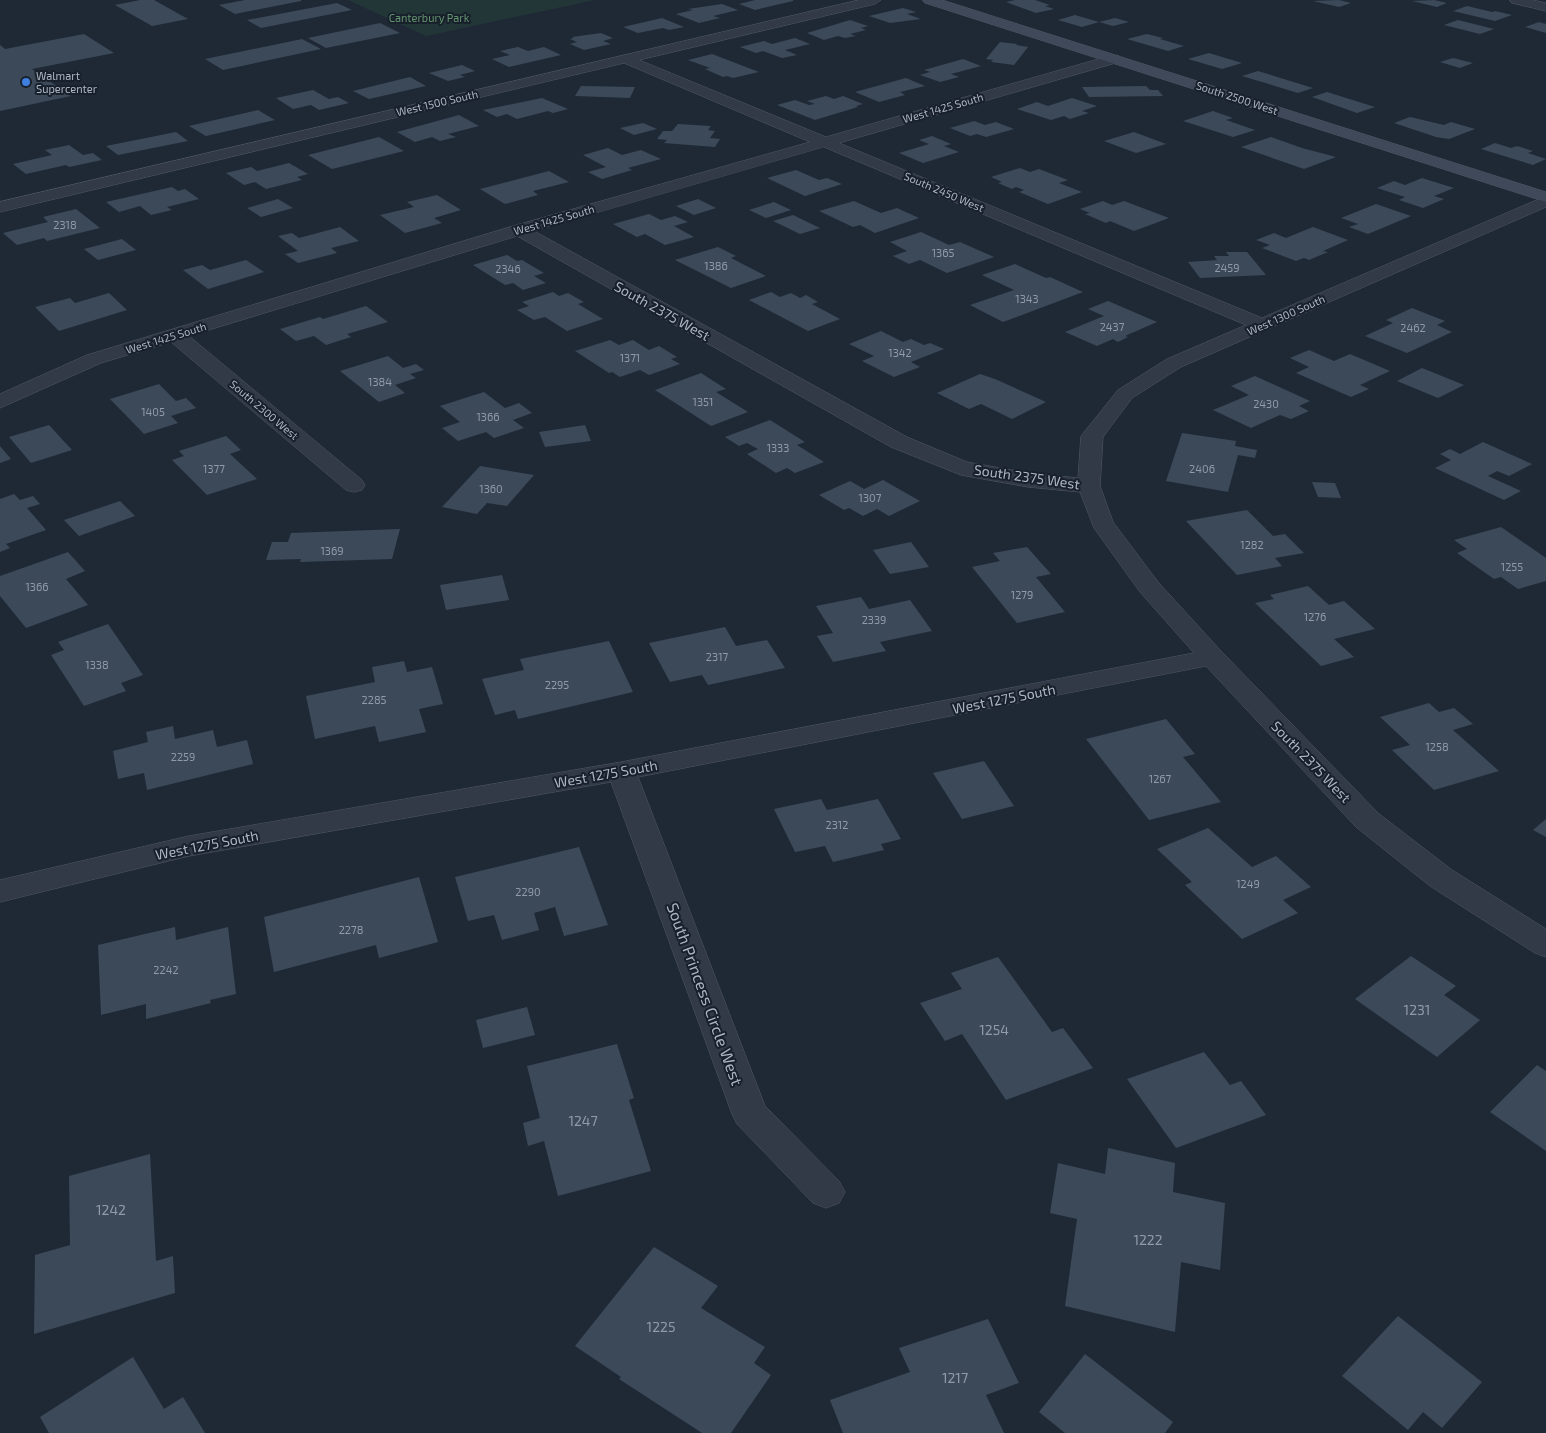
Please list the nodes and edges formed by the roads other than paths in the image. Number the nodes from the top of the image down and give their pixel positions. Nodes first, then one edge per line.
1 (875, 0) edge
2 (929, 0) edge
3 (1516, 0) edge
4 (1546, 7) edge
5 (625, 59) junction
6 (1114, 59) junction
7 (825, 142) junction
8 (1546, 197) edge
9 (1546, 201) edge
10 (0, 207) edge
11 (518, 230) junction
12 (1263, 325) junction
13 (175, 335) junction
14 (0, 402) edge
15 (354, 486) dead end
16 (1089, 486) junction
17 (1212, 657) junction
18 (621, 771) junction
19 (0, 891) edge
20 (1546, 945) edge
21 (826, 1192) dead end

1 - 5 street, West 1500 South
2 - 6 street, South 2500 West
3 - 4 street
5 - 7 street, South 2450 West
5 - 10 street, West 1500 South
6 - 7 street, West 1425 South
6 - 8 street, South 2500 West
7 - 11 street, West 1425 South
7 - 12 street, South 2450 West
9 - 12 street, West 1300 South
11 - 13 street, West 1425 South
11 - 16 street, South 2375 West
12 - 16 street, West 1300 South
13 - 14 street, West 1425 South
13 - 15 street, South 2300 West
16 - 17 street, South 2375 West
17 - 18 street, West 1275 South
17 - 20 street, South 2375 West
18 - 19 street, West 1275 South
18 - 21 street, South Princess Circle West

